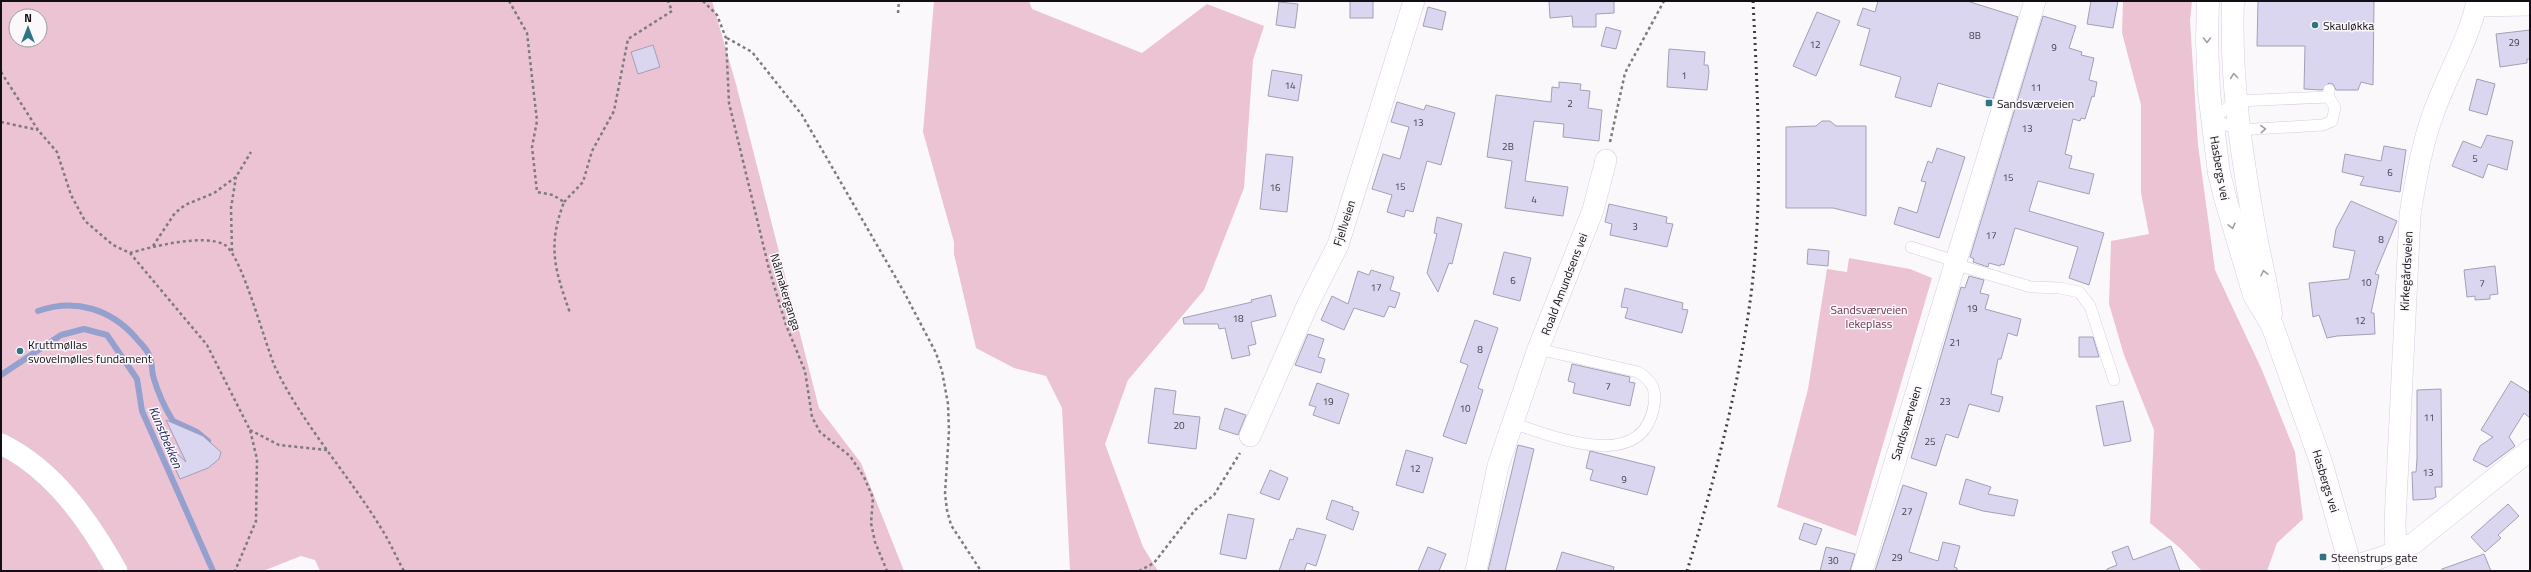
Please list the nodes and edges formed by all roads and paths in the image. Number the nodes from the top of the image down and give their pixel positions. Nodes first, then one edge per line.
1 (509, 1) edge
2 (668, 1) edge
3 (703, 1) edge
4 (899, 1) edge
5 (1414, 1) edge
6 (1664, 1) edge
7 (2035, 1) edge
8 (2208, 1) edge
9 (2234, 1) edge
10 (2476, 4) edge
11 (2530, 5) edge
12 (898, 14) dead end
13 (726, 38) junction
14 (1, 72) edge
15 (2236, 101) junction
16 (2212, 119) junction
17 (1, 122) edge
18 (38, 130) junction
19 (2240, 130) junction
20 (251, 152) dead end
21 (1606, 160) joint
22 (236, 177) junction
23 (564, 202) junction
24 (153, 246) junction
25 (1912, 247) dead end
26 (232, 251) junction
27 (130, 254) junction
28 (1955, 262) junction
29 (570, 313) dead end
30 (2272, 326) junction
31 (1538, 350) junction
32 (2114, 380) dead end
33 (1512, 423) junction
34 (250, 430) junction
35 (1250, 436) joint
36 (1, 444) edge
37 (327, 450) junction
38 (2530, 450) edge
39 (2396, 552) junction
40 (2352, 569) edge
41 (117, 571) edge
42 (235, 571) edge
43 (404, 571) edge
44 (887, 571) edge
45 (981, 571) edge
46 (1139, 571) edge
47 (1476, 571) edge
48 (1862, 571) edge

1 - 23 path
2 - 23 path
3 - 13 path, Nålmakerganga
4 - 12 path
5 - 35 street, Fjellveien
6 - 21 path
7 - 28 street, Sandsværveien
8 -> 16 street, Hasbergs vei
15 -> 9 street, Hasbergs vei
10 - 11 street
10 - 39 street, Kirkegårdsveien
13 - 44 path, Nålmakerganga
13 - 45 path
14 - 18 path
15 - 16 lane
15 - 19 street, Hasbergs vei
19 -> 15 lane
16 - 19 lane
16 -> 30 street, Hasbergs vei
17 - 18 path
18 - 27 path
30 -> 19 street, Hasbergs vei
20 - 22 path
21 - 31 street, Roald Amundsens vei
22 - 24 path
22 - 26 path
23 - 29 path
24 - 26 path
24 - 27 path
25 - 28 lane
26 - 37 path
27 - 34 path
28 - 32 lane
28 - 48 street, Sandsværveien
30 - 40 street, Hasbergs vei
31 - 33 street, Roald Amundsens vei
31 - 33 lane
33 - 47 street, Roald Amundsens vei
34 - 37 path
34 - 42 path
35 - 46 path
36 - 41 street
37 - 43 path
38 - 39 street
39 - 40 street

